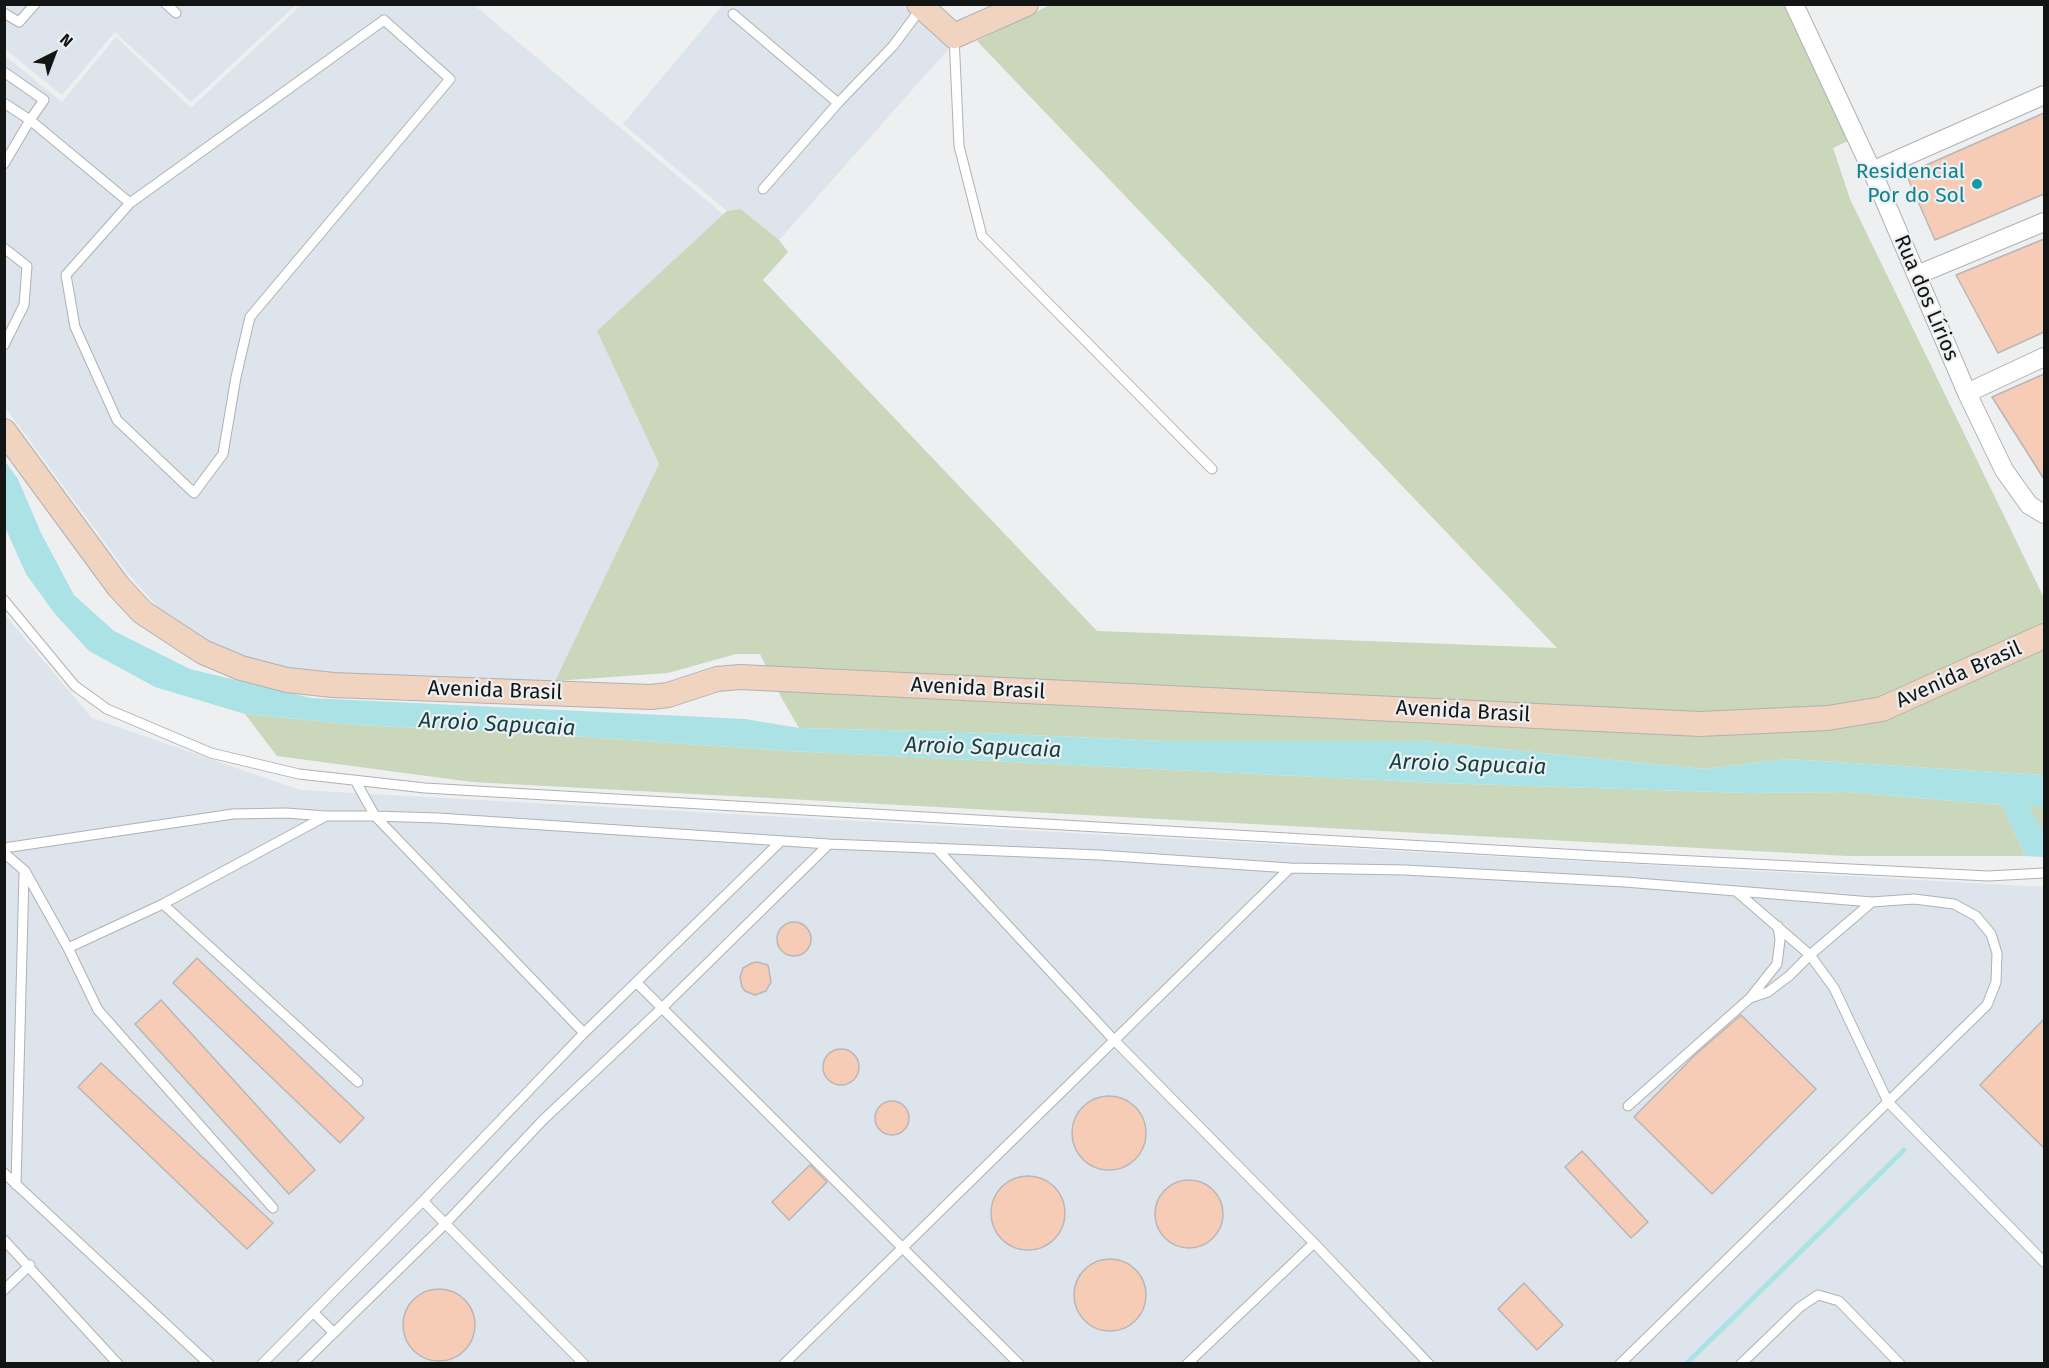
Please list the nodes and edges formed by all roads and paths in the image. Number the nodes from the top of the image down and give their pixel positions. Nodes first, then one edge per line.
1 (35, 4) edge
2 (166, 4) edge
3 (1026, 4) edge
4 (1794, 4) edge
5 (920, 6) edge
6 (4, 13) edge
7 (176, 13) dead end
8 (733, 14) dead end
9 (954, 36) junction
10 (4, 72) edge
11 (2044, 95) edge
12 (4, 103) edge
13 (838, 103) junction
14 (30, 120) junction
15 (4, 164) edge
16 (1872, 171) junction
17 (763, 189) dead end
18 (130, 203) junction
19 (2044, 222) edge
20 (4, 248) edge
21 (1917, 275) junction
22 (4, 345) edge
23 (2044, 357) edge
24 (1967, 393) junction
25 (4, 431) edge
26 (1212, 470) dead end
27 (2039, 506) edge
28 (4, 600) edge
29 (2044, 636) edge
30 (355, 780) junction
31 (326, 816) junction
32 (375, 816) junction
33 (781, 841) junction
34 (829, 844) junction
35 (4, 848) edge
36 (936, 848) junction
37 (8, 857) edge
38 (4, 868) edge
39 (1290, 868) junction
40 (25, 871) junction
41 (2044, 873) edge
42 (1736, 891) junction
43 (1872, 902) junction
44 (164, 904) junction
45 (1778, 926) junction
46 (68, 948) junction
47 (1810, 955) junction
48 (637, 983) junction
49 (1750, 998) junction
50 (663, 1008) junction
51 (584, 1033) junction
52 (1114, 1040) junction
53 (358, 1082) dead end
54 (1888, 1102) junction
55 (1628, 1106) dead end
56 (4, 1173) edge
57 (16, 1185) junction
58 (423, 1201) junction
59 (273, 1208) dead end
60 (445, 1224) junction
61 (4, 1240) edge
62 (1314, 1243) junction
63 (904, 1248) junction
64 (2044, 1262) edge
65 (30, 1265) junction
66 (4, 1290) edge
67 (313, 1312) junction
68 (333, 1332) junction
69 (118, 1364) edge
70 (209, 1364) edge
71 (261, 1364) edge
72 (302, 1364) edge
73 (584, 1364) edge
74 (784, 1364) edge
75 (1019, 1364) edge
76 (1187, 1364) edge
77 (1429, 1364) edge
78 (1620, 1364) edge
79 (1741, 1364) edge
80 (1900, 1364) edge

1 - 6 lane
2 - 7 lane
3 - 9 main road
4 - 16 street, Rua dos Lírios
5 - 9 main road
5 - 13 lane
8 - 13 lane
9 - 26 lane
10 - 14 lane
11 - 16 street
12 - 14 lane
13 - 17 lane
14 - 15 lane
14 - 18 lane
16 - 21 street, Rua dos Lírios
18 - 18 lane
19 - 21 street
20 - 22 lane
21 - 24 street, Rua dos Lírios
23 - 24 street
24 - 27 street, Rua dos Lírios
25 - 29 main road, Avenida Brasil
28 - 30 lane
30 - 32 lane
30 - 41 lane
31 - 32 lane
31 - 35 lane
31 - 44 lane
32 - 33 lane
32 - 51 lane
33 - 34 lane
33 - 48 lane
34 - 36 lane
34 - 50 lane
36 - 39 lane
36 - 52 lane
37 - 38 lane
37 - 40 lane
39 - 42 lane
39 - 52 lane
40 - 46 lane
40 - 57 lane
42 - 43 lane
42 - 45 lane
43 - 47 lane
43 - 54 lane
44 - 46 lane
44 - 53 lane
45 - 47 lane
45 - 49 lane
46 - 59 lane
47 - 49 lane
47 - 54 lane
48 - 50 lane
48 - 51 lane
49 - 55 lane
50 - 60 lane
50 - 63 lane
51 - 58 lane
52 - 62 lane
52 - 63 lane
54 - 64 lane
54 - 78 lane
56 - 57 lane
57 - 70 lane
58 - 60 lane
58 - 67 lane
60 - 68 lane
60 - 73 lane
61 - 65 lane
62 - 76 lane
62 - 77 lane
63 - 74 lane
63 - 75 lane
65 - 66 lane
65 - 69 lane
67 - 68 lane
67 - 71 lane
68 - 72 lane
79 - 80 lane

